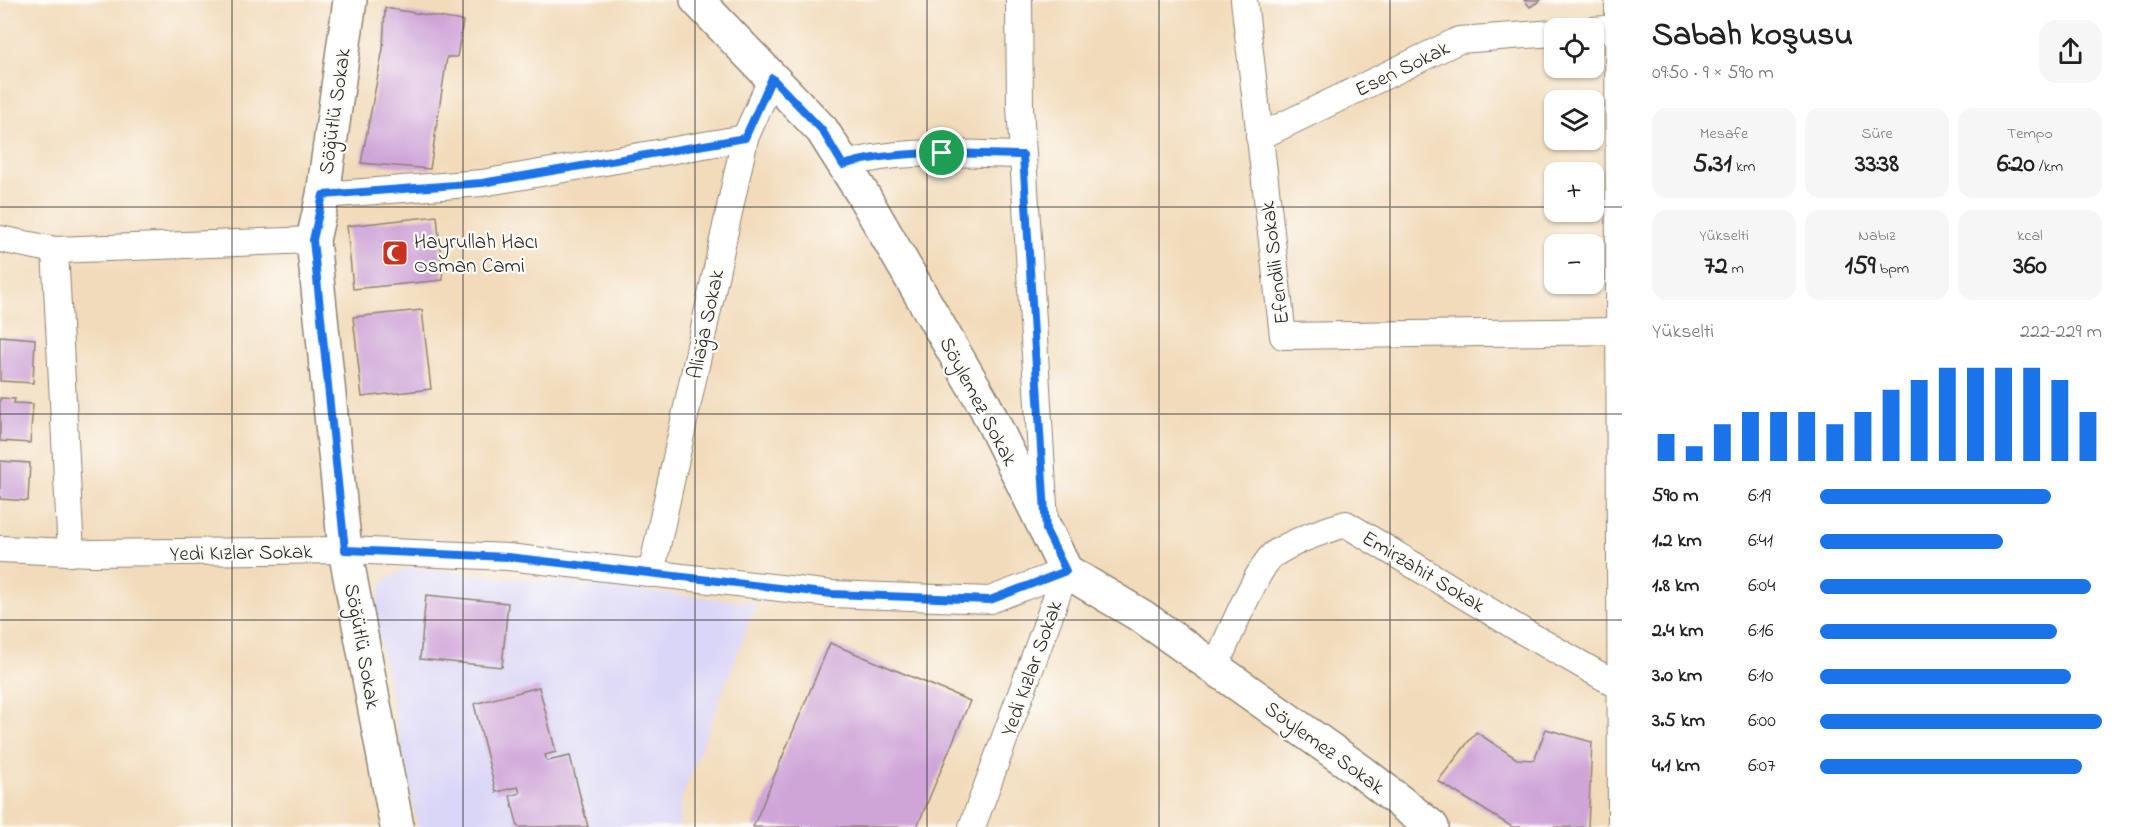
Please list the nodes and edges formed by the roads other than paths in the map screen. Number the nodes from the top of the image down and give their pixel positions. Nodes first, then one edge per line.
1 (350, 0) edge
2 (697, 0) edge
3 (1019, 0) edge
4 (1244, 0) edge
5 (1618, 0) edge
6 (1606, 29) edge
7 (1544, 34) edge
8 (772, 78) junction
9 (1259, 137) junction
10 (745, 138) junction
11 (1023, 155) junction
12 (843, 165) junction
13 (323, 195) junction
14 (0, 239) edge
15 (313, 240) junction
16 (56, 250) junction
17 (1618, 332) junction
18 (1046, 530) junction
19 (0, 549) edge
20 (345, 550) junction
21 (71, 552) junction
22 (1066, 571) junction
23 (651, 574) junction
24 (1215, 668) junction
25 (1619, 686) junction
26 (1621, 763) edge
27 (397, 827) edge
28 (972, 827) edge
29 (1432, 827) edge
30 (1621, 827) edge

1 - 13 street, Söğütlü Sokak
2 - 8 street, Söylemez Sokak
3 - 11 street
4 - 9 street, Efendili Sokak
5 - 6 street
6 - 17 street
7 - 9 street, Esen Sokak
8 - 10 street, Aliağa Sokak
8 - 12 street, Söylemez Sokak
9 - 17 street, Efendili Sokak
10 - 13 street
10 - 23 street, Aliağa Sokak
11 - 12 street
11 - 18 street
12 - 18 street, Söylemez Sokak
13 - 15 street, Söğütlü Sokak
14 - 16 street
15 - 16 street
15 - 20 street, Söğütlü Sokak
16 - 21 street
17 - 25 street
18 - 22 street, Söylemez Sokak
19 - 21 street, Yedi Kızlar Sokak
20 - 21 street, Yedi Kızlar Sokak
20 - 23 street, Yedi Kızlar Sokak
20 - 27 street, Söğütlü Sokak
22 - 23 street, Yedi Kızlar Sokak
22 - 24 street, Söylemez Sokak
22 - 28 street, Yedi Kızlar Sokak
24 - 25 street, Emirzahit Sokak
24 - 29 street, Söylemez Sokak
25 - 26 street
26 - 30 street

